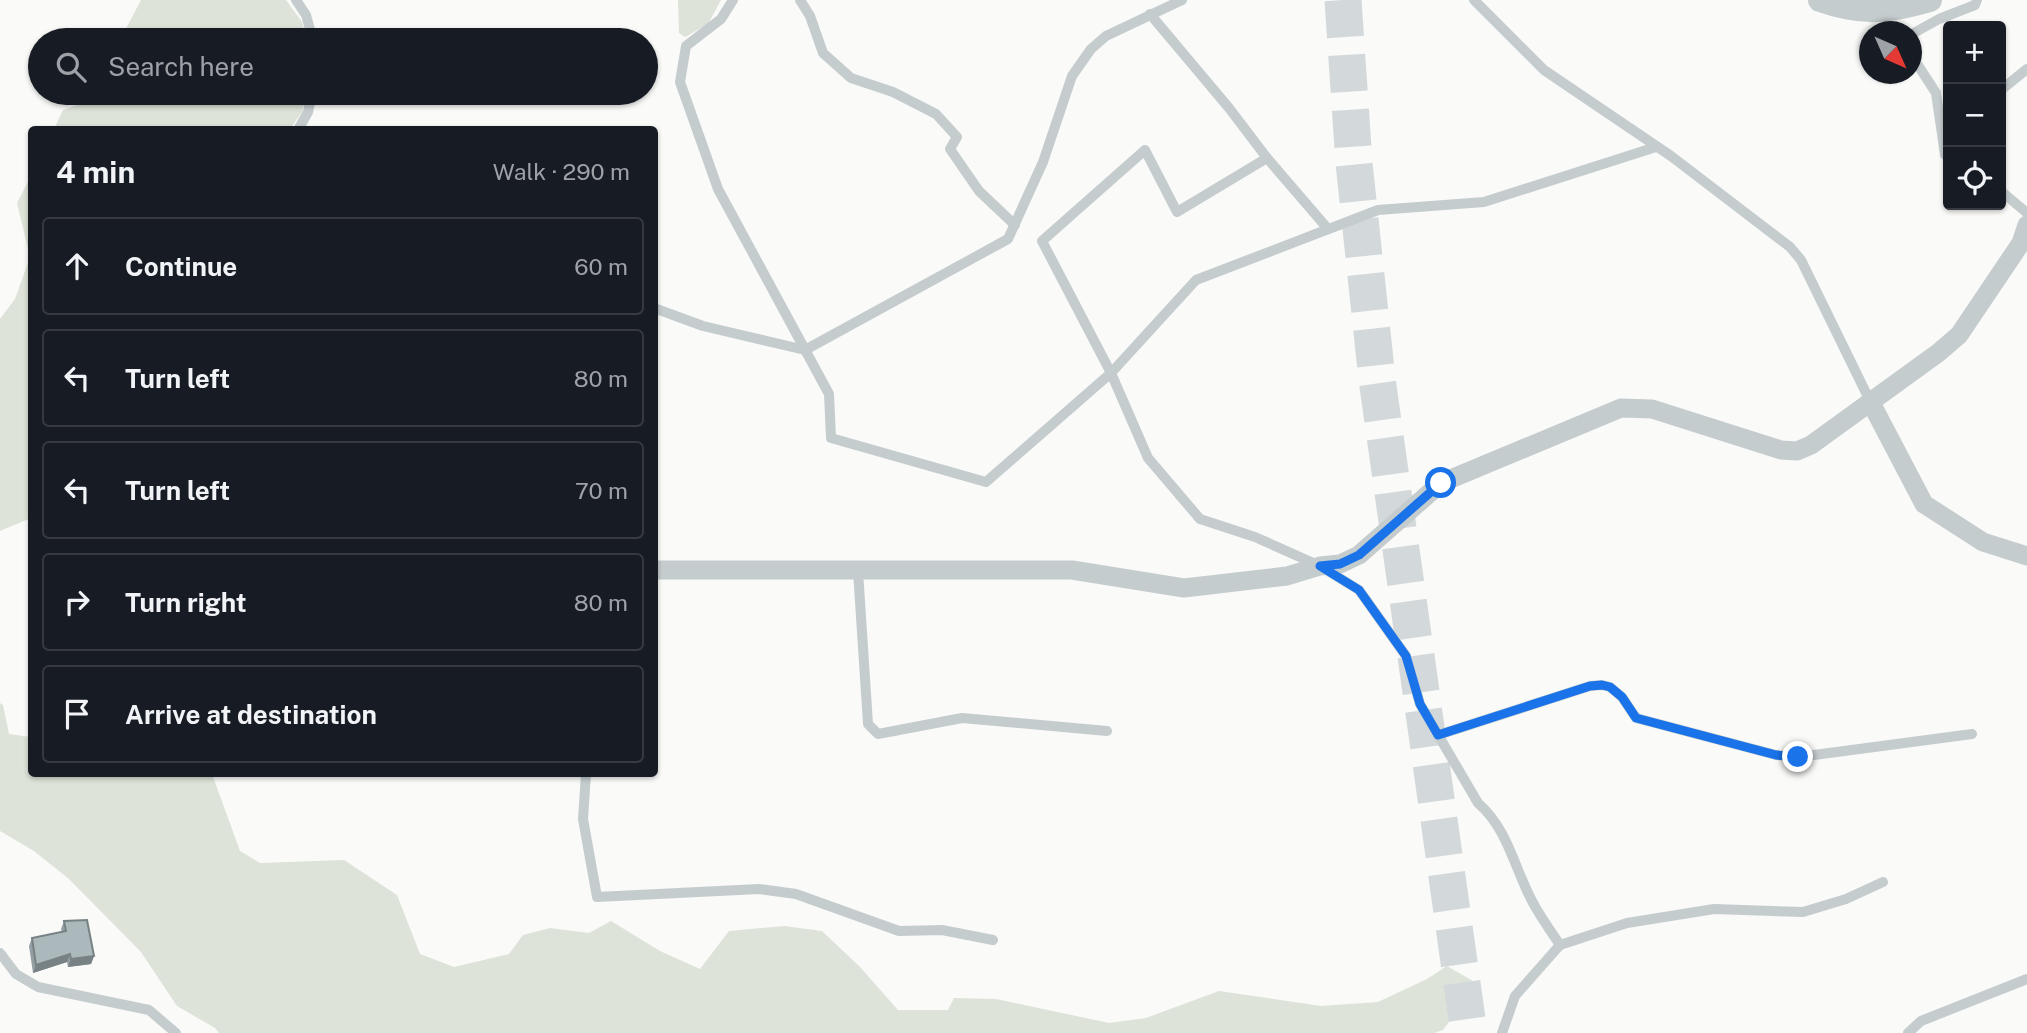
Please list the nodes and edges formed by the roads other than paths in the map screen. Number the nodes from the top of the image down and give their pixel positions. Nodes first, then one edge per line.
1 (296, 0) edge
2 (733, 0) edge
3 (800, 0) edge
4 (1182, 0) edge
5 (1474, 0) edge
6 (1820, 0) edge
7 (1930, 0) edge
8 (1976, 0) edge
9 (1150, 14) junction
10 (310, 28) edge
11 (1922, 28) edge
12 (2027, 69) edge
13 (1922, 71) edge
14 (2006, 86) edge
15 (309, 105) edge
16 (300, 126) edge
17 (1943, 126) edge
18 (1656, 146) junction
19 (1267, 158) junction
20 (2006, 195) edge
21 (2027, 213) edge
22 (1015, 225) junction
23 (2027, 225) edge
24 (1328, 229) junction
25 (658, 309) edge
26 (805, 350) junction
27 (1111, 373) junction
28 (1870, 401) junction
29 (2027, 556) edge
30 (1320, 566) junction
31 (658, 570) edge
32 (858, 570) junction
33 (1107, 731) dead end
34 (1972, 734) dead end
35 (1438, 735) junction
36 (586, 777) edge
37 (1883, 882) dead end
38 (993, 940) dead end
39 (1560, 945) junction
40 (0, 953) edge
41 (2027, 979) edge
42 (176, 1033) edge
43 (1502, 1033) edge
44 (1908, 1033) edge

1 - 10 lane
2 - 26 lane
3 - 22 lane
4 - 9 lane
5 - 18 lane
6 - 7 street
8 - 11 lane
9 - 19 lane
9 - 22 lane
12 - 14 lane
13 - 17 lane
15 - 16 lane
18 - 24 lane
18 - 28 lane
19 - 24 lane
19 - 27 lane
20 - 21 lane
22 - 26 lane
23 - 28 street
24 - 27 lane
25 - 26 lane
26 - 27 lane
27 - 30 lane
28 - 29 street
28 - 30 street
30 - 32 street
30 - 35 lane
31 - 32 street
32 - 33 lane
34 - 35 lane
35 - 39 lane
36 - 38 lane
37 - 39 lane
39 - 43 lane
40 - 42 lane
41 - 44 lane

